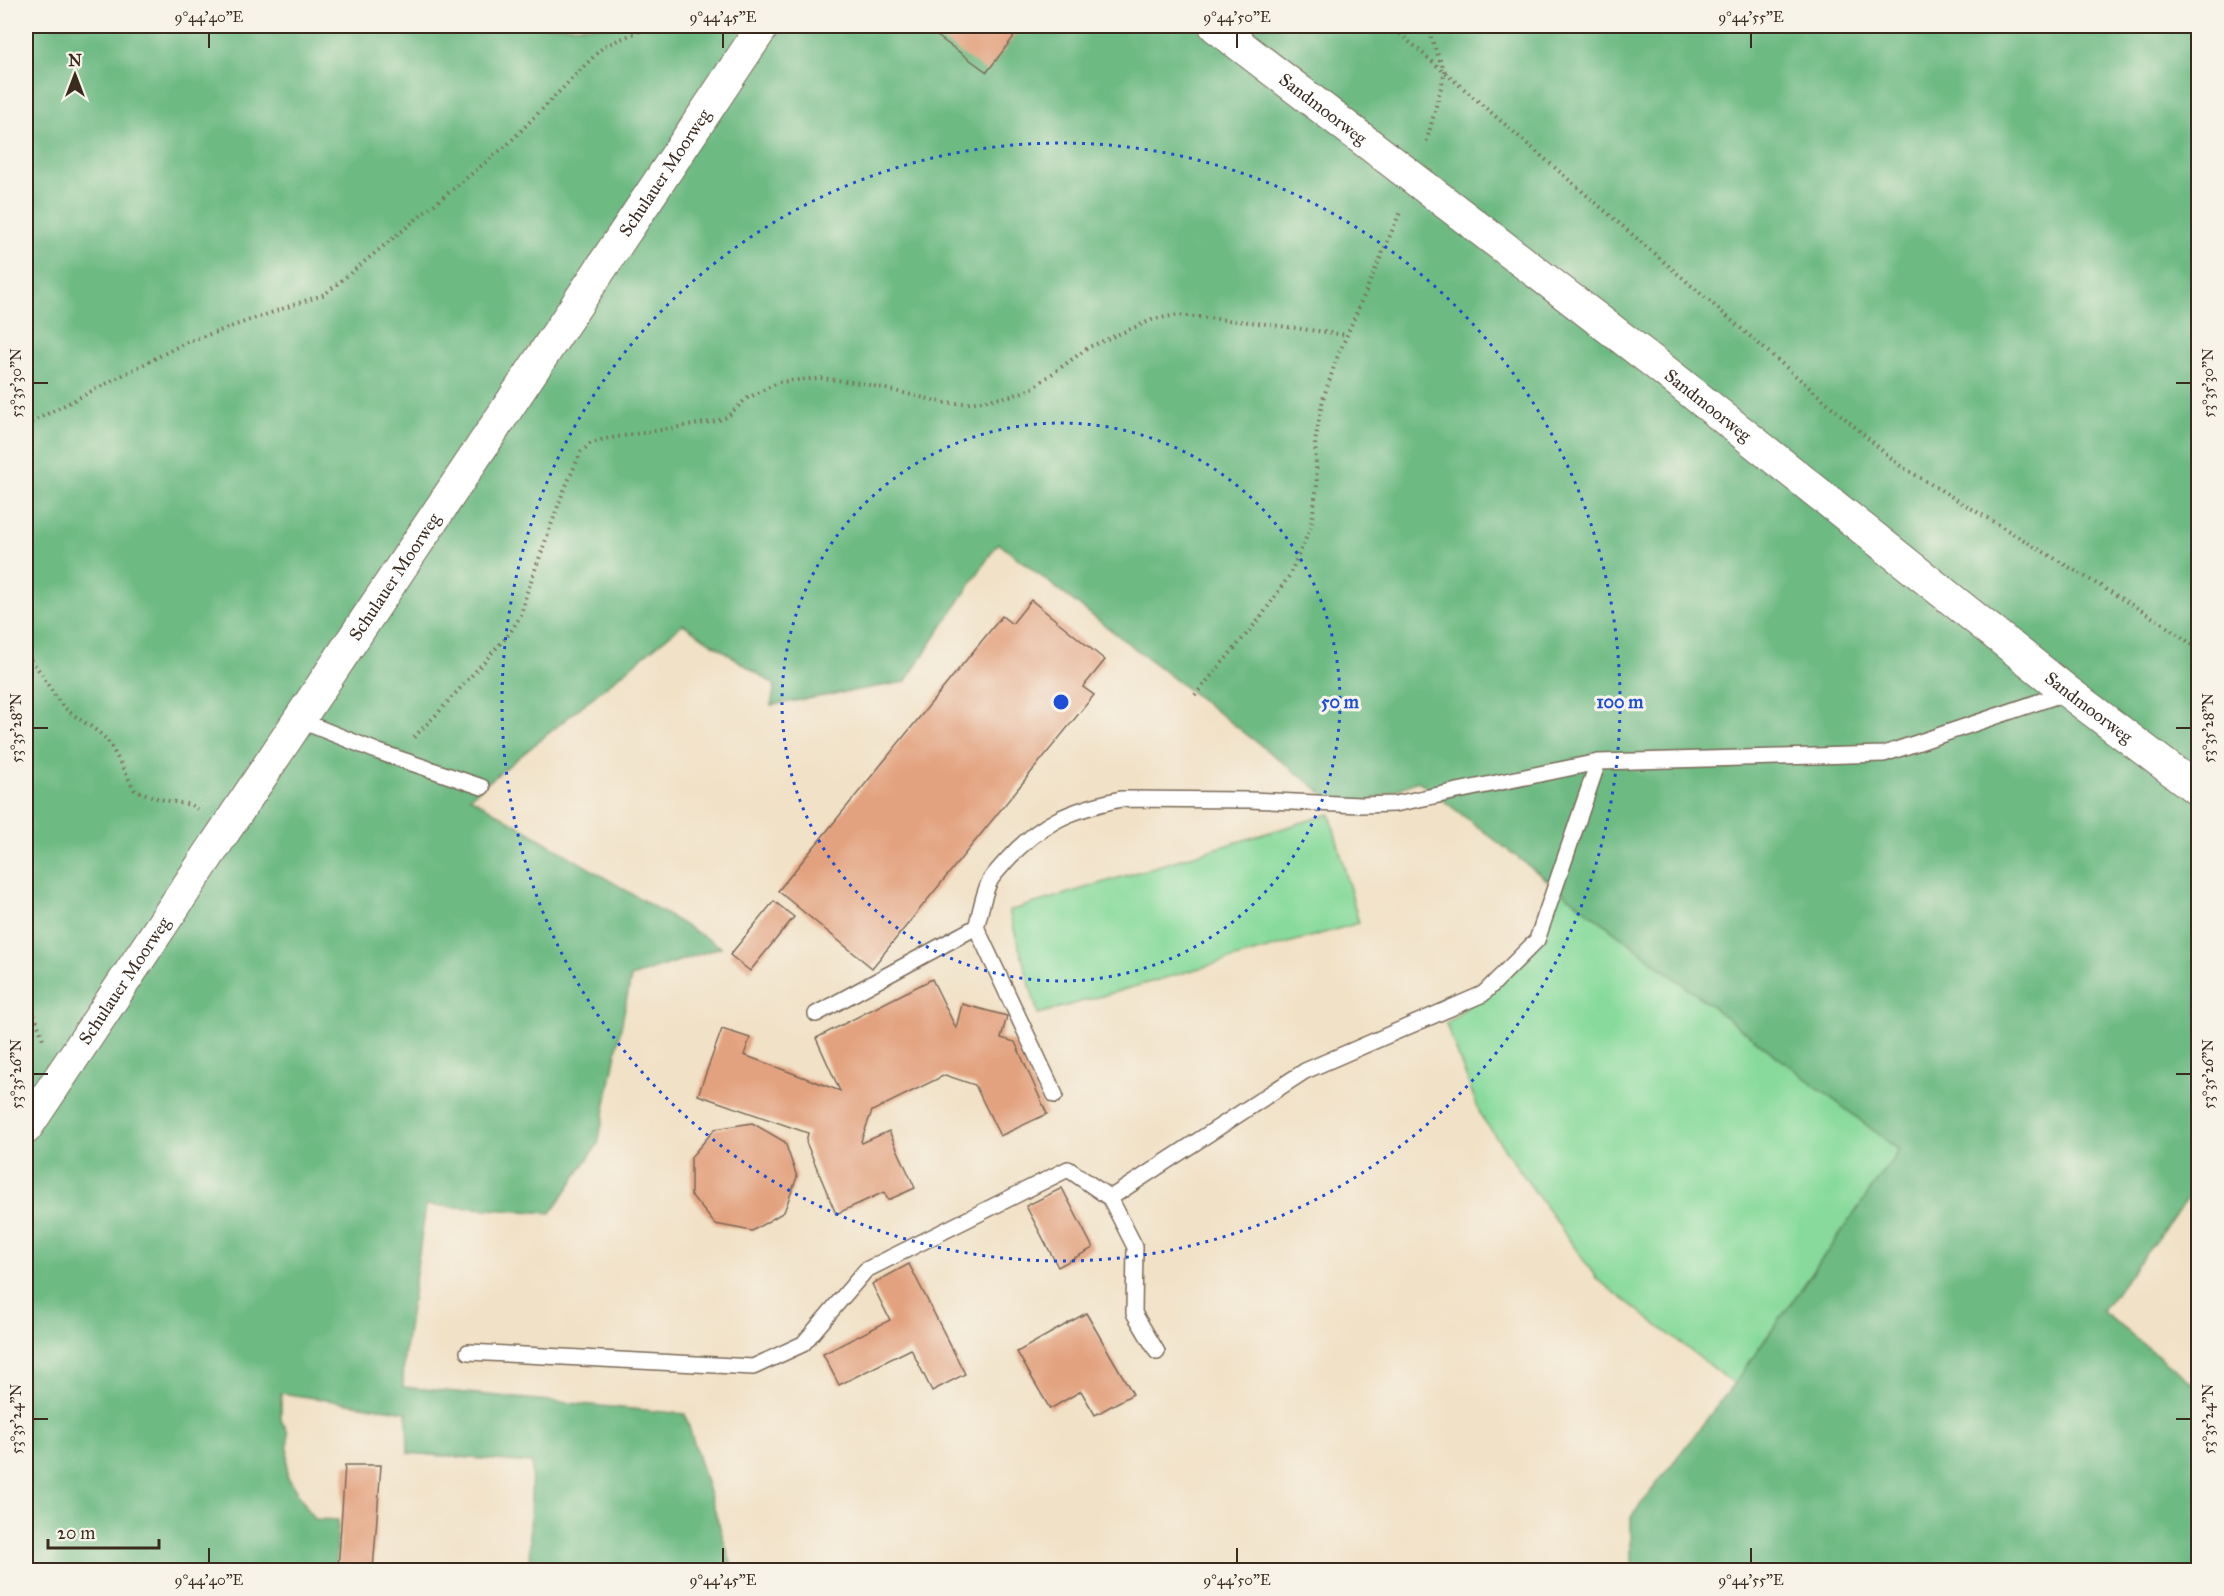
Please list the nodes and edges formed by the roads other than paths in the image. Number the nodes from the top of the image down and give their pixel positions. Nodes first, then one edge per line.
1 (763, 26) edge
2 (1215, 26) edge
3 (2068, 692) junction
4 (299, 720) junction
5 (1598, 762) junction
6 (482, 787) dead end
7 (2199, 790) edge
8 (976, 927) junction
9 (816, 1014) dead end
10 (1055, 1095) dead end
11 (26, 1128) edge
12 (1110, 1198) junction
13 (468, 1352) dead end
14 (1157, 1352) dead end

1 - 4 street, Schulauer Moorweg
2 - 3 street, Sandmoorweg
3 - 5 lane
3 - 7 street, Sandmoorweg
4 - 6 lane
4 - 11 street, Schulauer Moorweg
5 - 8 lane
5 - 12 lane
8 - 9 lane
8 - 10 lane
12 - 13 lane
12 - 14 lane

